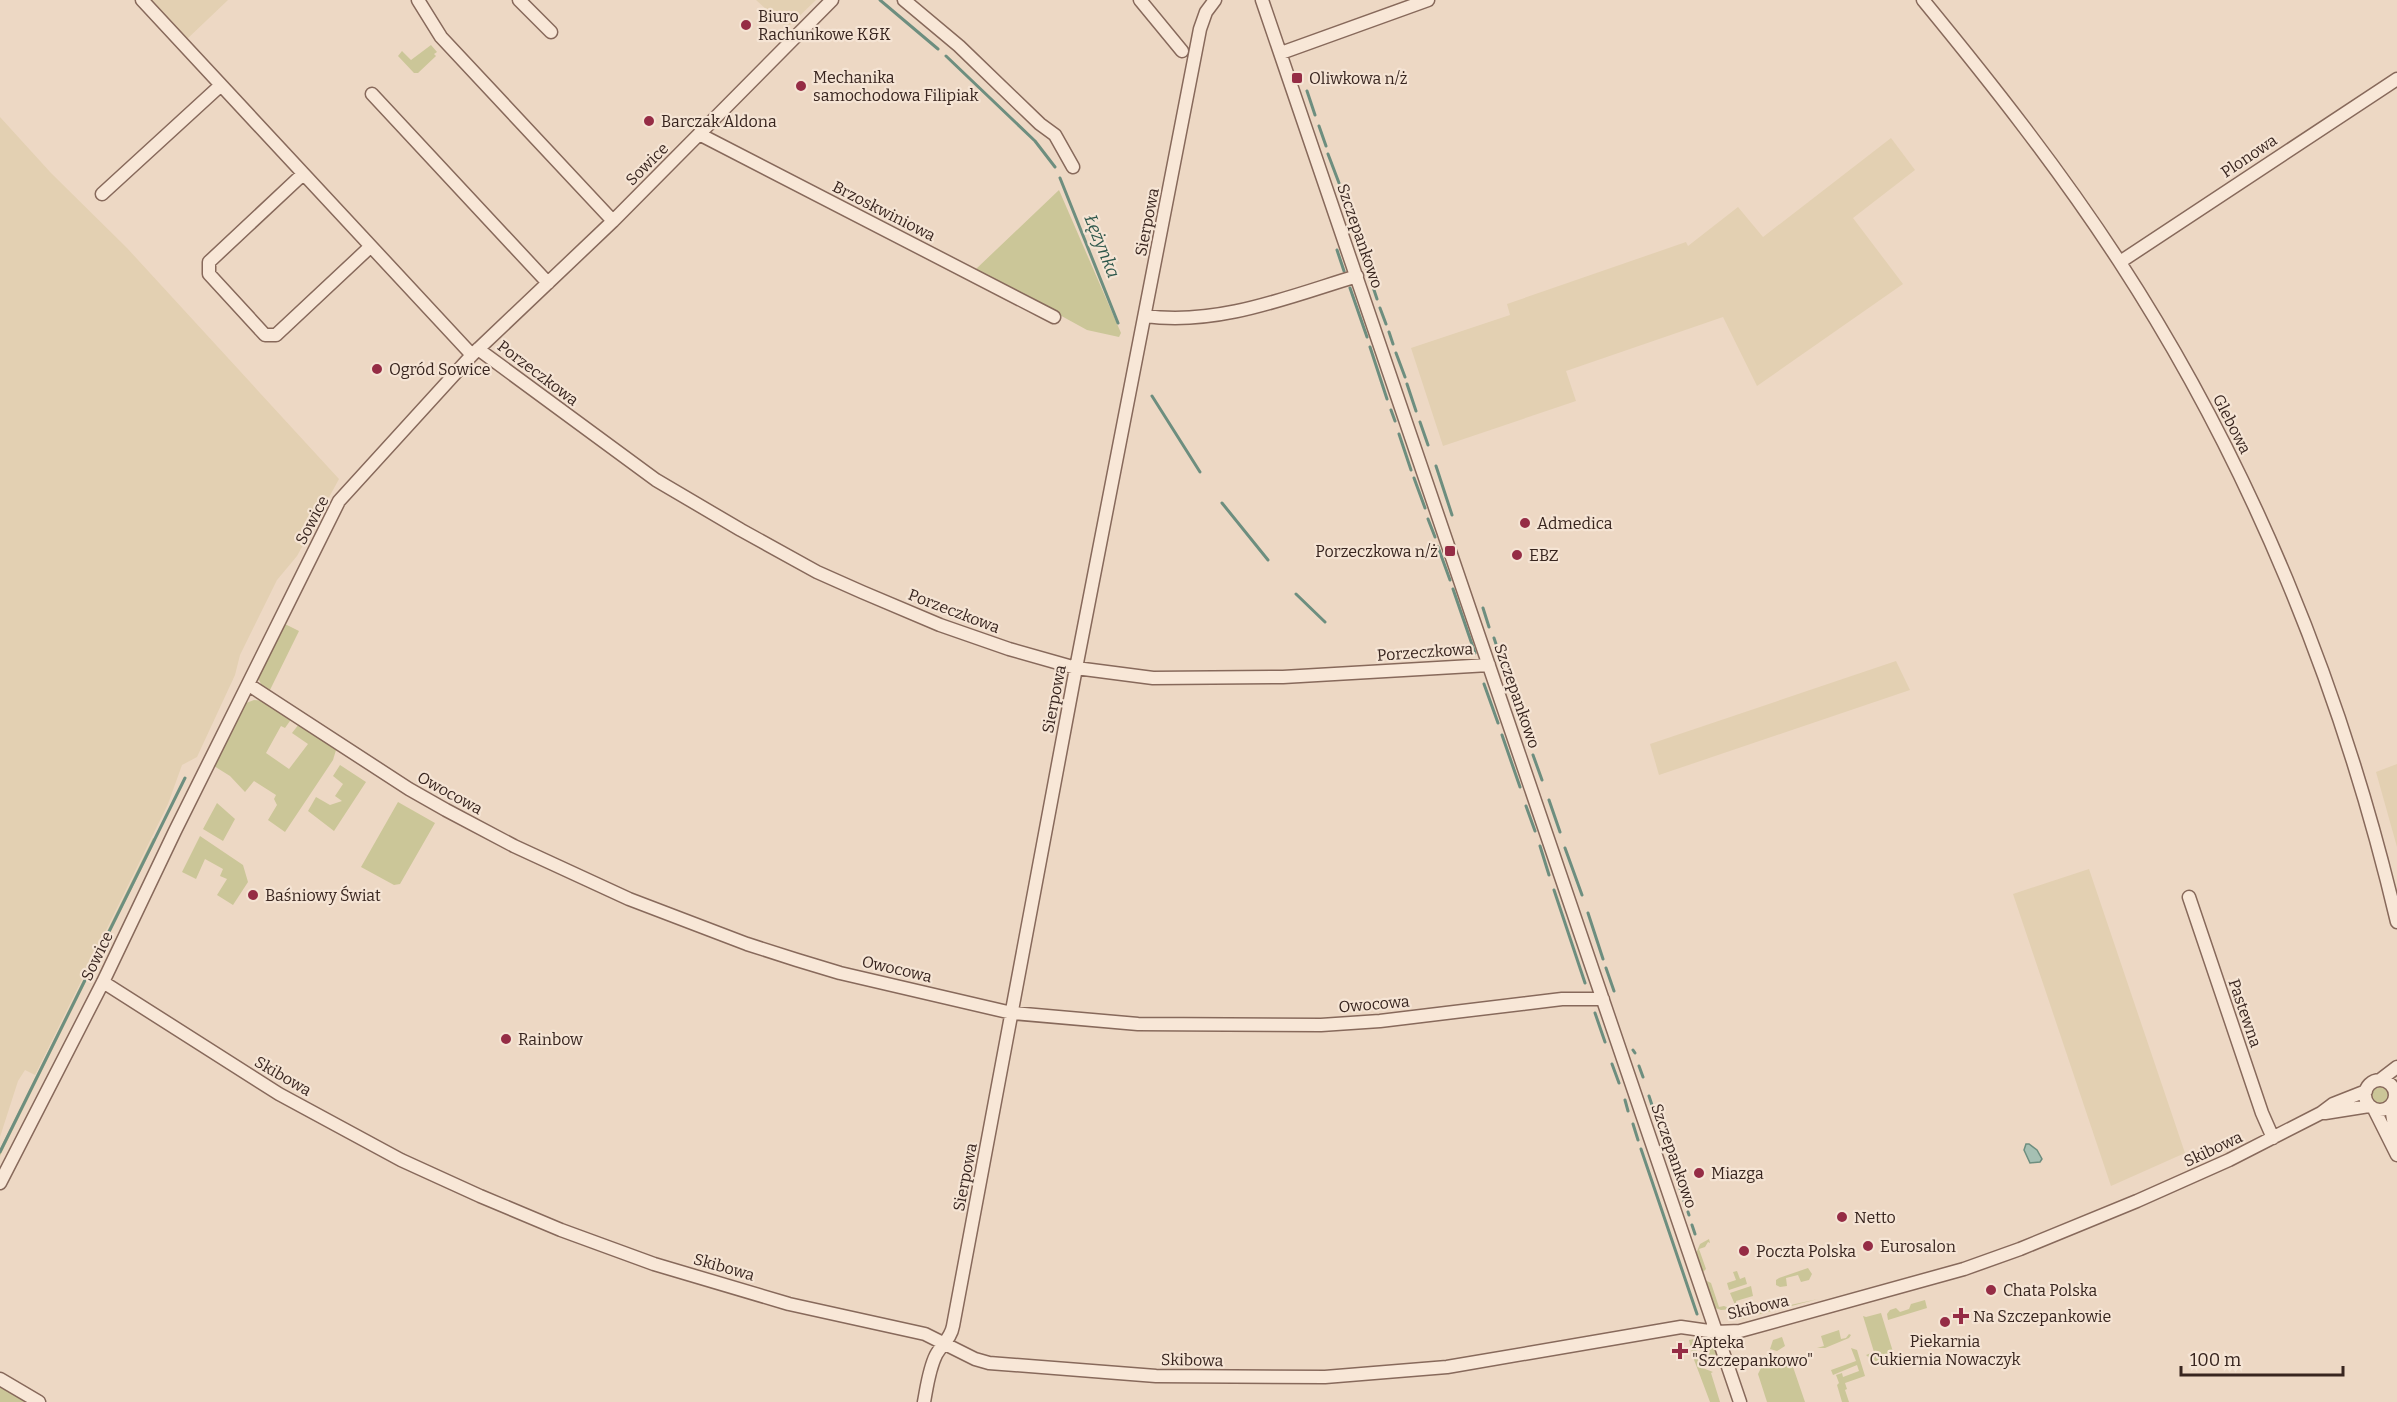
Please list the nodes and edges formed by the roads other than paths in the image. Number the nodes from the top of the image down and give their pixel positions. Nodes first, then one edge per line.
1 (142, 0) edge
2 (418, 0) edge
3 (519, 0) edge
4 (832, 0) edge
5 (904, 0) edge
6 (1140, 0) edge
7 (1215, 0) edge
8 (1263, 0) edge
9 (1428, 0) edge
10 (1923, 0) edge
11 (551, 32) dead end
12 (1182, 51) dead end
13 (1281, 53) junction
14 (2397, 79) edge
15 (220, 84) junction
16 (372, 94) dead end
17 (699, 134) junction
18 (1073, 168) dead end
19 (303, 174) junction
20 (102, 194) dead end
21 (612, 221) junction
22 (370, 247) junction
23 (2120, 262) junction
24 (1357, 276) junction
25 (548, 283) junction
26 (1145, 316) junction
27 (1053, 317) dead end
28 (475, 352) junction
29 (1489, 664) junction
30 (1076, 668) junction
31 (249, 685) junction
32 (2189, 897) dead end
33 (2397, 922) edge
34 (103, 982) junction
35 (1603, 999) junction
36 (1012, 1012) junction
37 (2397, 1067) edge
38 (2380, 1080) junction
39 (2366, 1090) junction
40 (2396, 1090) edge
41 (2391, 1107) junction
42 (2372, 1108) junction
43 (2321, 1113) junction
44 (2273, 1138) junction
45 (2397, 1144) edge
46 (2397, 1155) edge
47 (0, 1183) edge
48 (1716, 1332) junction
49 (946, 1343) junction
50 (0, 1378) edge
51 (39, 1402) edge
52 (924, 1402) edge
53 (1740, 1402) edge

1 - 15 street, Porzeczkowa
2 - 21 street
3 - 11 street
4 - 17 street, Sowice
5 - 18 street
6 - 12 street
7 - 26 street, Sierpowa
8 - 13 street, Szczepankowo
9 - 13 street
10 - 23 street, Glebowa
13 - 24 street, Szczepankowo
14 - 23 street, Plonowa
15 - 19 street, Porzeczkowa
15 - 20 street
16 - 25 street
17 - 21 street, Sowice
17 - 27 street, Brzoskwiniowa
19 - 22 street, Porzeczkowa
19 - 22 street
21 - 25 street, Sowice
22 - 28 street, Porzeczkowa
23 - 33 street, Glebowa
24 - 26 street
24 - 29 street, Szczepankowo
25 - 28 street, Sowice
26 - 30 street, Sierpowa
28 - 30 street, Porzeczkowa
28 - 31 street, Sowice
29 - 30 street, Porzeczkowa
29 - 35 street, Szczepankowo
30 - 36 street, Sierpowa
31 - 34 street, Sowice
31 - 36 street, Owocowa
32 - 44 street, Pastewna
34 - 47 street, Sowice
34 - 49 street, Skibowa
35 - 36 street, Owocowa
35 - 48 street, Szczepankowo
36 - 49 street, Sierpowa
37 - 38 street
38 - 39 street
38 - 40 street
39 - 42 street
39 - 43 street, Skibowa
40 - 41 street
41 - 42 street
41 - 45 street
42 - 43 street, Skibowa
42 - 46 street
43 - 44 street, Skibowa
44 - 48 street, Skibowa
48 - 49 street, Skibowa
48 - 53 street, Szczepankowo
49 - 52 street, Sierpowa
50 - 51 street

